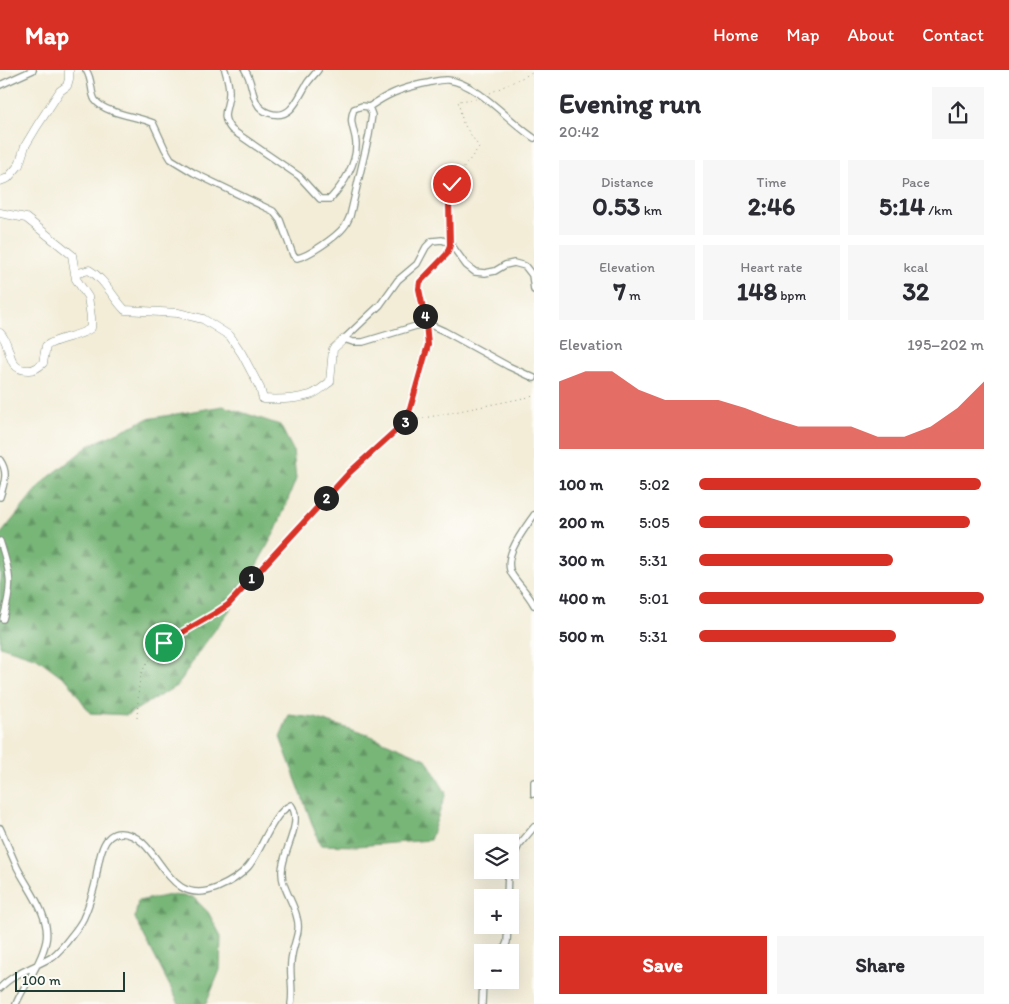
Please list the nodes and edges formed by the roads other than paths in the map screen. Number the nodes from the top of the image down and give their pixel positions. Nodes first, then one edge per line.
1 (33, 70) edge
2 (70, 70) edge
3 (86, 70) edge
4 (225, 70) edge
5 (245, 70) edge
6 (318, 70) edge
7 (0, 85) edge
8 (370, 107) junction
9 (534, 138) edge
10 (0, 181) edge
11 (0, 213) edge
12 (75, 274) junction
13 (534, 290) edge
14 (0, 333) edge
15 (344, 339) junction
16 (534, 378) edge
17 (0, 460) edge
18 (2, 468) edge
19 (0, 497) edge
20 (534, 515) edge
21 (0, 541) edge
22 (534, 605) edge
23 (4, 619) dead end
24 (534, 782) edge
25 (534, 794) edge
26 (534, 827) edge
27 (0, 828) edge
28 (519, 845) edge
29 (37, 964) junction
30 (0, 988) edge
31 (483, 989) edge
32 (16, 1004) edge
33 (291, 1004) edge
34 (482, 1004) edge

1 - 7 street
2 - 10 street
3 - 8 street
4 - 8 street
5 - 6 street
8 - 9 street
11 - 12 street
12 - 14 street
12 - 15 street
13 - 15 street
15 - 16 street
17 - 18 street
18 - 19 street
20 - 22 street
21 - 23 street
24 - 25 street
26 - 28 street
27 - 29 street
29 - 30 street
29 - 32 street
29 - 33 street
31 - 34 street

